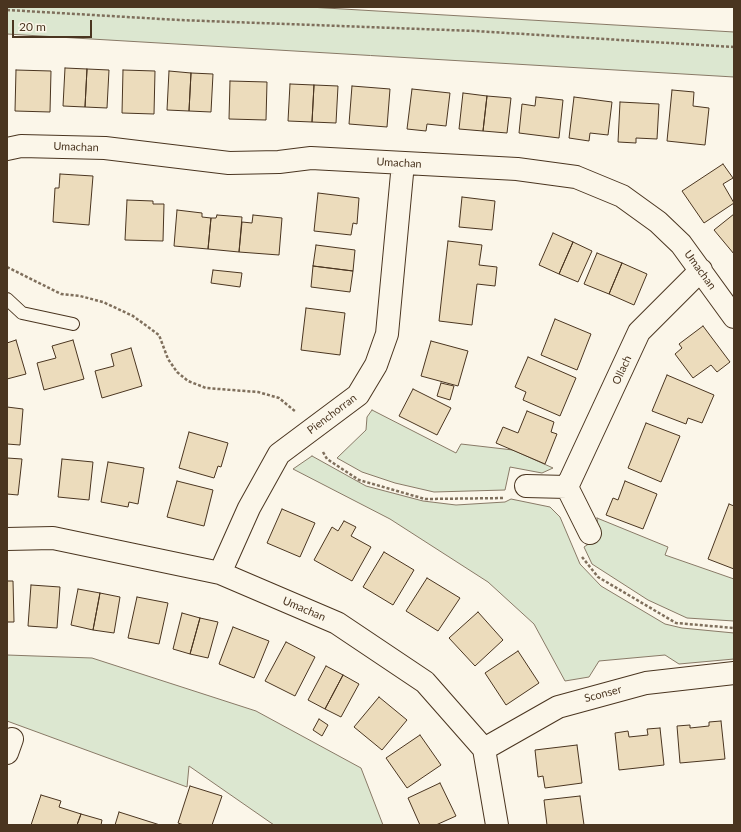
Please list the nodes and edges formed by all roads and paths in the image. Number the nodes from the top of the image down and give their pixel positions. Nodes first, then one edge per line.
1 (7, 10) edge
2 (734, 48) edge
3 (7, 149) edge
4 (402, 163) junction
5 (7, 266) edge
6 (702, 270) junction
7 (7, 299) edge
8 (734, 317) edge
9 (73, 324) dead end
10 (310, 430) junction
11 (526, 486) joint
12 (567, 487) junction
13 (590, 533) joint
14 (7, 540) edge
15 (220, 573) junction
16 (734, 628) edge
17 (734, 673) edge
18 (484, 749) junction
19 (497, 825) edge

1 - 2 path
3 - 4 street, Umachan
4 - 6 street, Umachan
4 - 10 street, Pienchorran
5 - 10 path
6 - 8 street, Umachan
6 - 12 street, Ollach
7 - 9 lane
10 - 11 path
10 - 15 street, Pienchorran
11 - 12 street
12 - 13 street
13 - 16 path
14 - 15 street, Umachan
15 - 18 street, Umachan
17 - 18 street, Sconser
18 - 19 street

